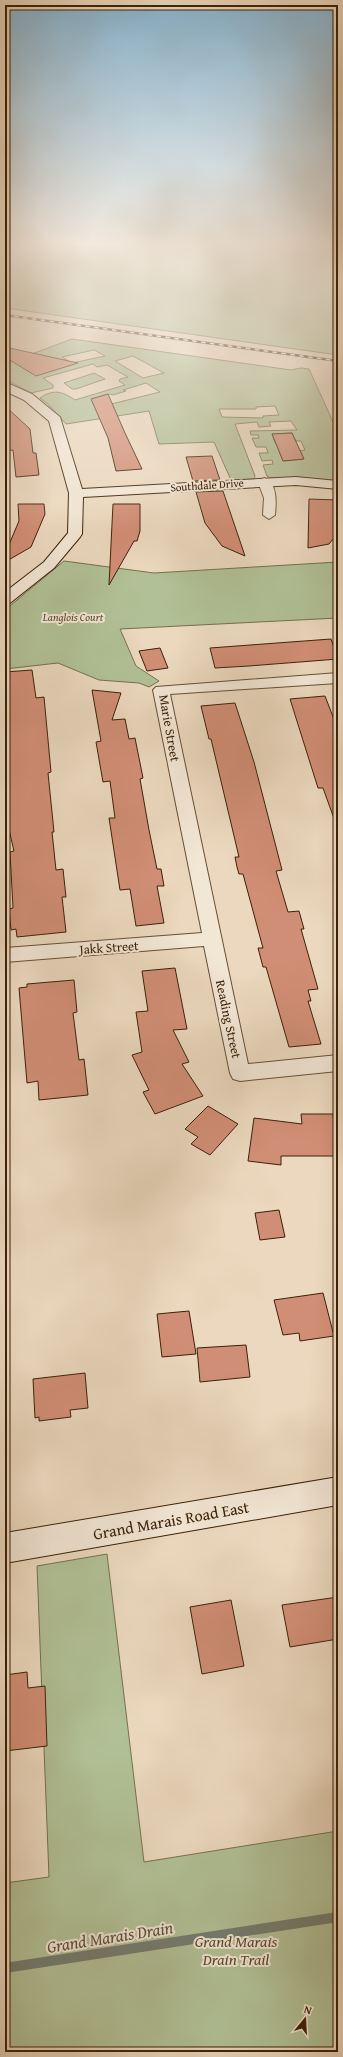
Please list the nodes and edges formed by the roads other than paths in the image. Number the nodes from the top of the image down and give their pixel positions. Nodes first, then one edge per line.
1 (5, 386) edge
2 (264, 482) junction
3 (338, 485) edge
4 (76, 493) junction
5 (269, 515) dead end
6 (6, 598) edge
7 (338, 678) edge
8 (212, 939) junction
9 (5, 955) edge
10 (338, 1063) edge
11 (338, 1491) edge
12 (5, 1548) edge

1 - 4 street
2 - 3 street, Southdale Drive
2 - 4 street, Southdale Drive
2 - 5 street
4 - 6 street
7 - 8 street, Marie Street
8 - 9 street, Jakk Street
8 - 10 street, Reading Street
11 - 12 street, Grand Marais Road East

